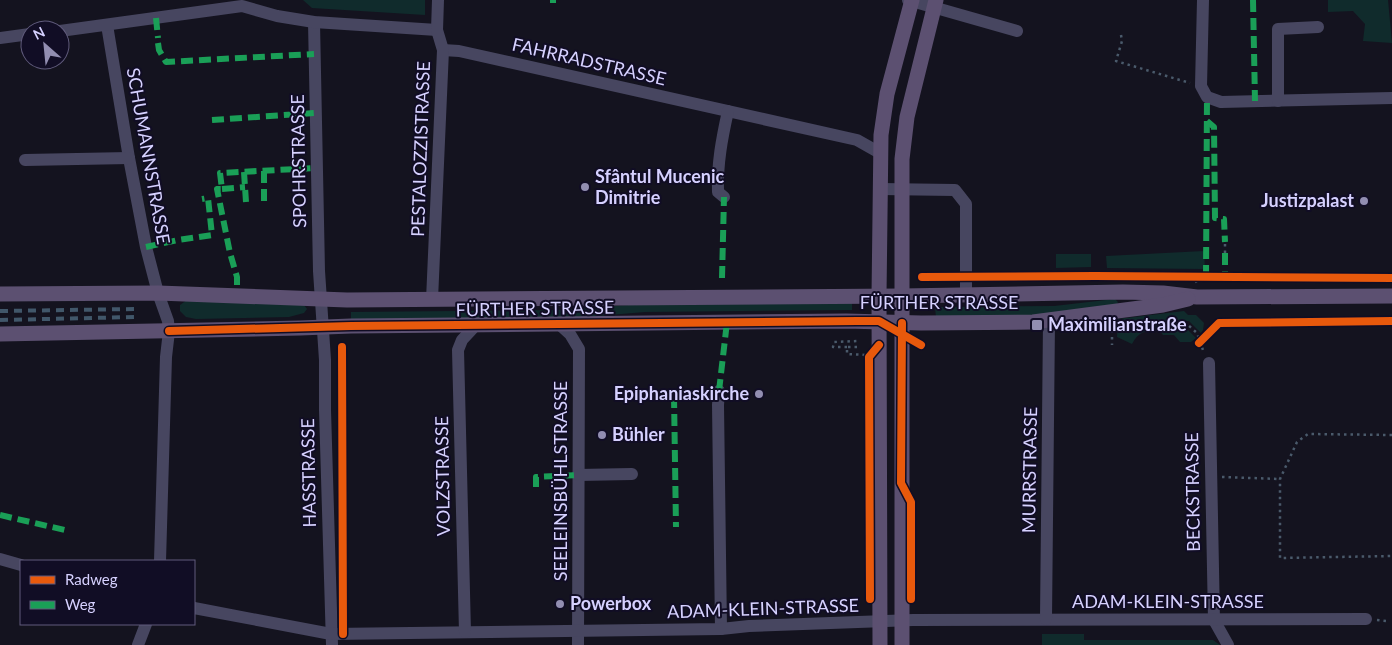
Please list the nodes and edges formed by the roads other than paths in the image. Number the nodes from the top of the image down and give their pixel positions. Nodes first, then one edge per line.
1 (438, 0) edge
2 (911, 0) edge
3 (1202, 0) edge
4 (935, 4) edge
5 (263, 5) edge
6 (314, 22) junction
7 (107, 25) junction
8 (1318, 27) dead end
9 (70, 30) edge
10 (437, 30) junction
11 (1017, 32) dead end
12 (20, 35) edge
13 (0, 38) edge
14 (443, 50) junction
15 (1392, 98) edge
16 (1278, 101) junction
17 (728, 111) junction
18 (880, 153) junction
19 (129, 158) junction
20 (25, 160) dead end
21 (880, 189) junction
22 (902, 190) junction
23 (724, 197) dead end
24 (1123, 292) junction
25 (158, 293) junction
26 (0, 294) edge
27 (966, 295) junction
28 (879, 296) junction
29 (902, 296) junction
30 (1392, 296) edge
31 (1197, 297) junction
32 (321, 299) junction
33 (432, 300) junction
34 (1121, 311) junction
35 (1048, 321) junction
36 (879, 322) junction
37 (902, 323) junction
38 (559, 324) junction
39 (476, 325) junction
40 (322, 327) junction
41 (169, 331) junction
42 (0, 334) edge
43 (1209, 363) dead end
44 (719, 391) dead end
45 (632, 474) dead end
46 (578, 475) junction
47 (0, 559) edge
48 (160, 560) edge
49 (20, 565) edge
50 (195, 608) edge
51 (1366, 619) dead end
52 (902, 620) junction
53 (1046, 620) junction
54 (1214, 620) junction
55 (880, 621) junction
56 (146, 625) edge
57 (721, 629) junction
58 (578, 631) junction
59 (465, 632) junction
60 (331, 640) edge
61 (138, 645) edge
62 (578, 645) edge
63 (880, 645) edge
64 (902, 645) edge
65 (1228, 645) edge

1 - 10 street, PESTALOZZISTRASSE
2 - 4 street
2 - 18 main road
3 - 16 street
4 - 11 street
4 - 22 main road
5 - 6 street
5 - 7 street
6 - 10 street
6 - 32 street, SPOHRSTRASSE
7 - 9 street
7 - 19 street, SCHUMANNSTRASSE
8 - 16 street
10 - 14 street, PESTALOZZISTRASSE
12 - 13 street
14 - 17 street, FAHRRADSTRASSE
14 - 33 street, PESTALOZZISTRASSE
15 - 16 street
17 - 18 street, FAHRRADSTRASSE
17 - 23 street
18 - 21 main road
19 - 20 street
19 - 25 street, SCHUMANNSTRASSE
21 - 22 street
21 - 28 main road
22 - 27 street
22 - 29 main road
24 - 27 main road, FÜRTHER STRASSE
24 - 31 main road, FÜRTHER STRASSE
24 - 34 street
25 - 26 main road, FÜRTHER STRASSE
25 - 32 main road, FÜRTHER STRASSE
25 - 41 street
27 - 29 main road, FÜRTHER STRASSE
28 - 29 main road, FÜRTHER STRASSE
28 - 33 main road, FÜRTHER STRASSE
28 - 36 main road
29 - 37 main road
30 - 31 main road, FÜRTHER STRASSE
31 - 34 main road, FÜRTHER STRASSE
32 - 33 main road, FÜRTHER STRASSE
32 - 40 street, HASSTRASSE
34 - 35 main road, FÜRTHER STRASSE
35 - 37 main road, FÜRTHER STRASSE
35 - 53 street, MURRSTRASSE
36 - 37 main road, FÜRTHER STRASSE
36 - 38 main road, FÜRTHER STRASSE
36 - 55 main road
37 - 52 main road
38 - 39 main road, FÜRTHER STRASSE
38 - 46 street, SEELEINSBÜHLSTRASSE
39 - 40 main road, FÜRTHER STRASSE
39 - 59 street, VOLZSTRASSE
40 - 41 main road, FÜRTHER STRASSE
40 - 60 street, HASSTRASSE
41 - 42 main road, FÜRTHER STRASSE
41 - 48 street
43 - 54 street, BECKSTRASSE
44 - 57 street
45 - 46 street
46 - 58 street, SEELEINSBÜHLSTRASSE
47 - 49 street
50 - 60 street, ADAM-KLEIN-STRASSE
51 - 54 street, ADAM-KLEIN-STRASSE
52 - 53 street, ADAM-KLEIN-STRASSE
52 - 55 street, ADAM-KLEIN-STRASSE
52 - 64 main road
53 - 54 street, ADAM-KLEIN-STRASSE
54 - 65 street
55 - 57 street, ADAM-KLEIN-STRASSE
55 - 63 main road
56 - 61 street
57 - 58 street, ADAM-KLEIN-STRASSE
58 - 59 street, ADAM-KLEIN-STRASSE
58 - 62 street, SEELEINSBÜHLSTRASSE
59 - 60 street, ADAM-KLEIN-STRASSE

